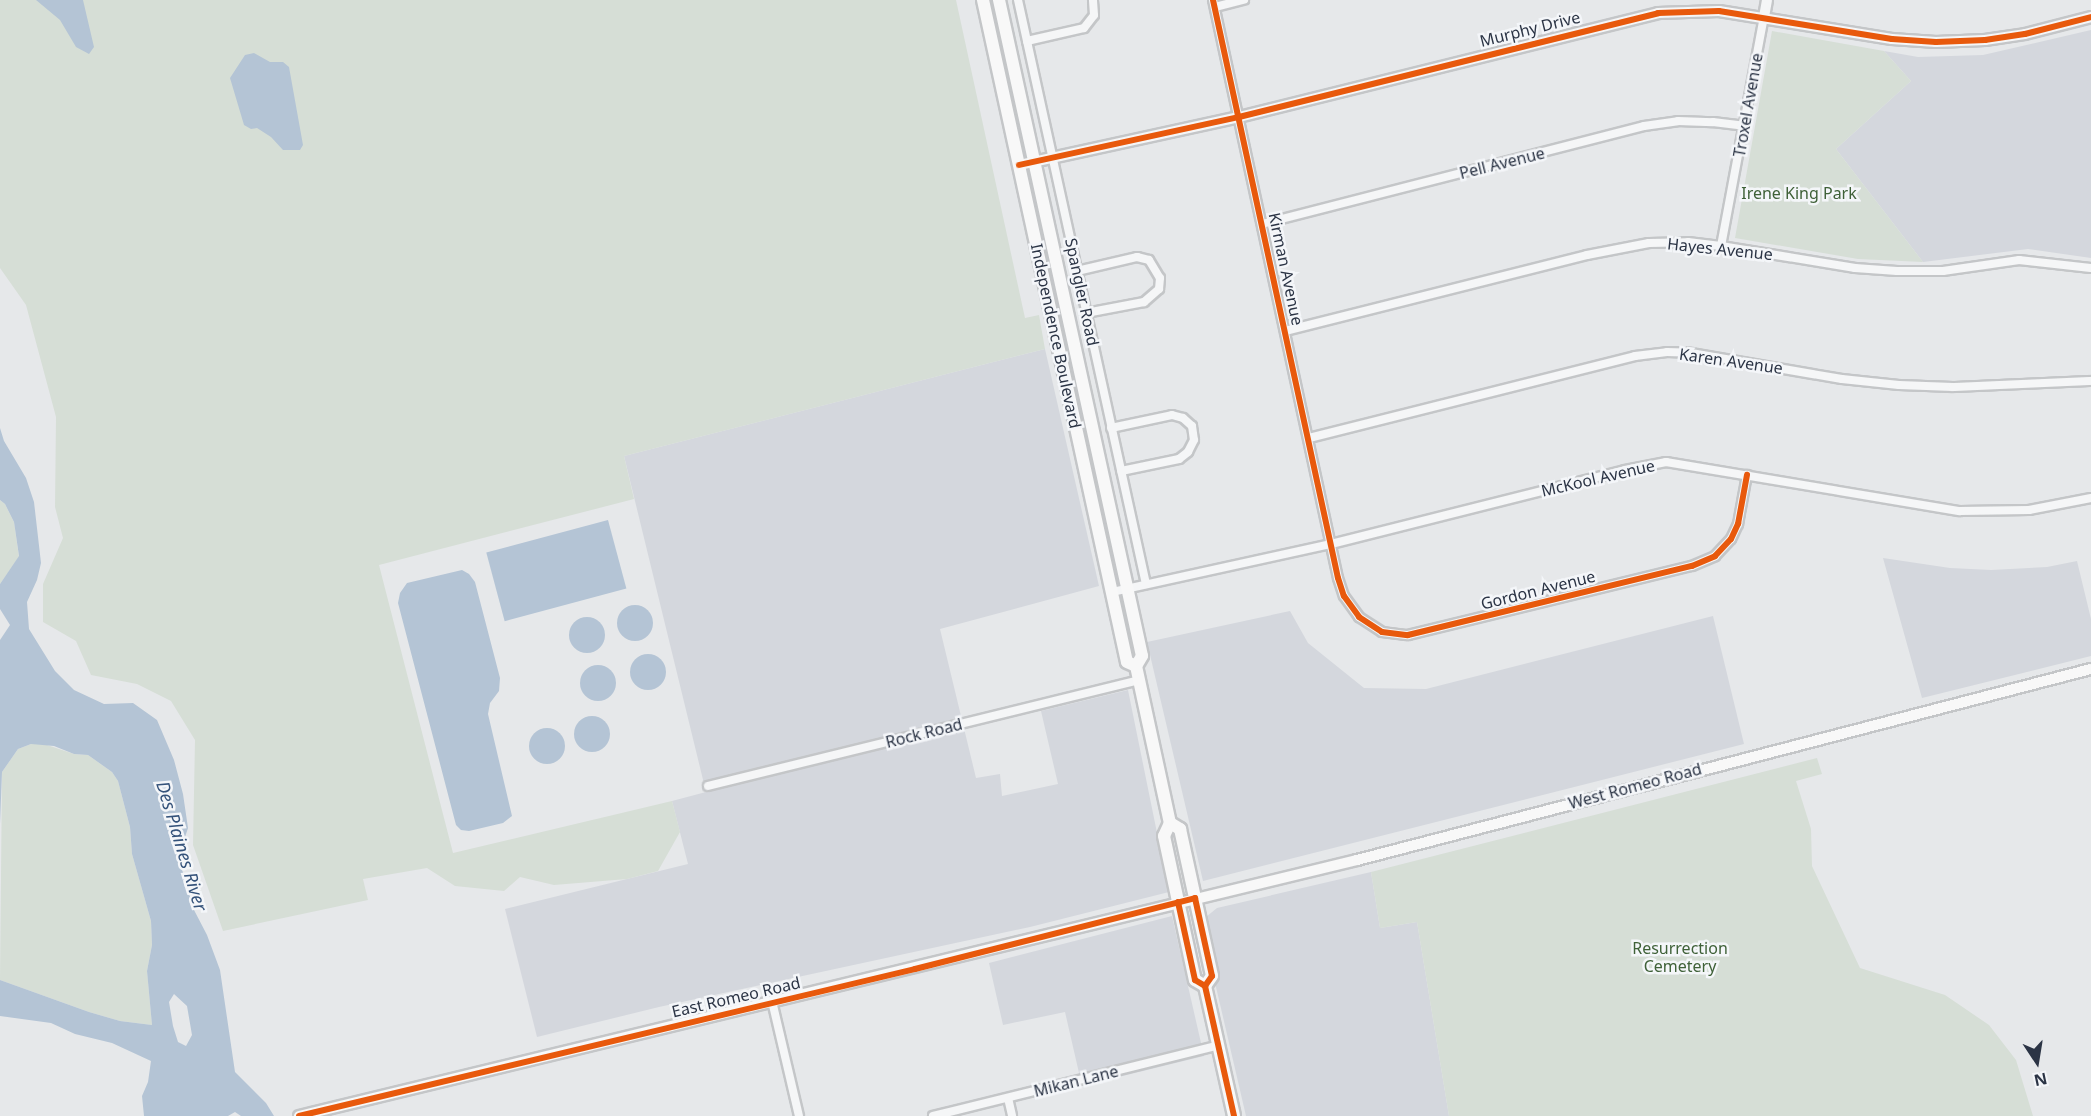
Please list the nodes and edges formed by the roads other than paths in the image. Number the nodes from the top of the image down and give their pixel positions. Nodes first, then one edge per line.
1 (983, 0) edge
2 (999, 0) edge
3 (1018, 0) edge
4 (1093, 0) edge
5 (1244, 0) edge
6 (1767, 0) edge
7 (1214, 4) edge
8 (1764, 17) junction
9 (2091, 17) edge
10 (1027, 41) junction
11 (1239, 117) junction
12 (1744, 126) junction
13 (1053, 157) junction
14 (1035, 161) junction
15 (1018, 165) junction
16 (1262, 224) junction
17 (1721, 246) junction
18 (2091, 268) edge
19 (1077, 271) junction
20 (1086, 313) junction
21 (1285, 331) junction
22 (2091, 381) edge
23 (1111, 428) junction
24 (1309, 438) junction
25 (1121, 471) junction
26 (1747, 475) junction
27 (2091, 498) edge
28 (1331, 544) junction
29 (1146, 584) junction
30 (1127, 588) junction
31 (1112, 592) junction
32 (1136, 666) junction
33 (2091, 669) edge
34 (1139, 680) junction
35 (708, 786) dead end
36 (1170, 823) junction
37 (1195, 898) junction
38 (1178, 902) junction
39 (1205, 986) junction
40 (772, 1001) junction
41 (1219, 1045) junction
42 (1008, 1098) junction
43 (299, 1116) edge
44 (799, 1116) edge
45 (933, 1116) edge
46 (1012, 1116) edge
47 (1234, 1116) edge

1 - 15 main road, Independence Boulevard
2 - 14 main road, Independence Boulevard
3 - 10 street, Spangler Road
4 - 10 street
5 - 7 street
6 - 8 street, Troxel Avenue
7 - 11 street, Kirman Avenue
8 - 9 street, Murphy Drive
8 - 11 street, Murphy Drive
8 - 12 street, Troxel Avenue
10 - 13 street, Spangler Road
11 - 13 street, Murphy Drive
11 - 16 street, Kirman Avenue
12 - 16 street, Pell Avenue
12 - 17 street, Troxel Avenue
13 - 14 street, Murphy Drive
13 - 19 street, Spangler Road
14 - 15 street, Murphy Drive
14 - 30 main road, Independence Boulevard
15 - 31 main road, Independence Boulevard
16 - 21 street, Kirman Avenue
17 - 18 street, Hayes Avenue
17 - 21 street, Hayes Avenue
19 - 20 street, Spangler Road
19 - 20 street
20 - 23 street, Spangler Road
21 - 24 street, Kirman Avenue
22 - 24 street, Karen Avenue
23 - 25 street, Spangler Road
23 - 25 street
24 - 28 street, Kirman Avenue
25 - 29 street, Spangler Road
26 - 27 street, McKool Avenue
26 - 28 street, McKool Avenue
26 - 28 street, Gordon Avenue
28 - 29 street, McKool Avenue
29 - 30 street, McKool Avenue
30 - 31 street, McKool Avenue
30 - 32 main road, Independence Boulevard
31 - 32 main road, Independence Boulevard
32 - 34 main road, Independence Boulevard
33 - 37 main road, West Romeo Road
34 - 35 street, Rock Road
34 - 36 main road, Independence Boulevard
36 - 37 main road, Independence Boulevard
36 - 38 main road, Independence Boulevard
37 - 38 main road, West Romeo Road
37 - 39 main road, Independence Boulevard
38 - 39 main road, Independence Boulevard
38 - 40 main road, East Romeo Road
39 - 41 main road, Independence Boulevard
40 - 43 main road, East Romeo Road
40 - 44 street
41 - 42 street, Mikan Lane
41 - 47 main road, Independence Boulevard
42 - 45 street, Mikan Lane
42 - 46 street

